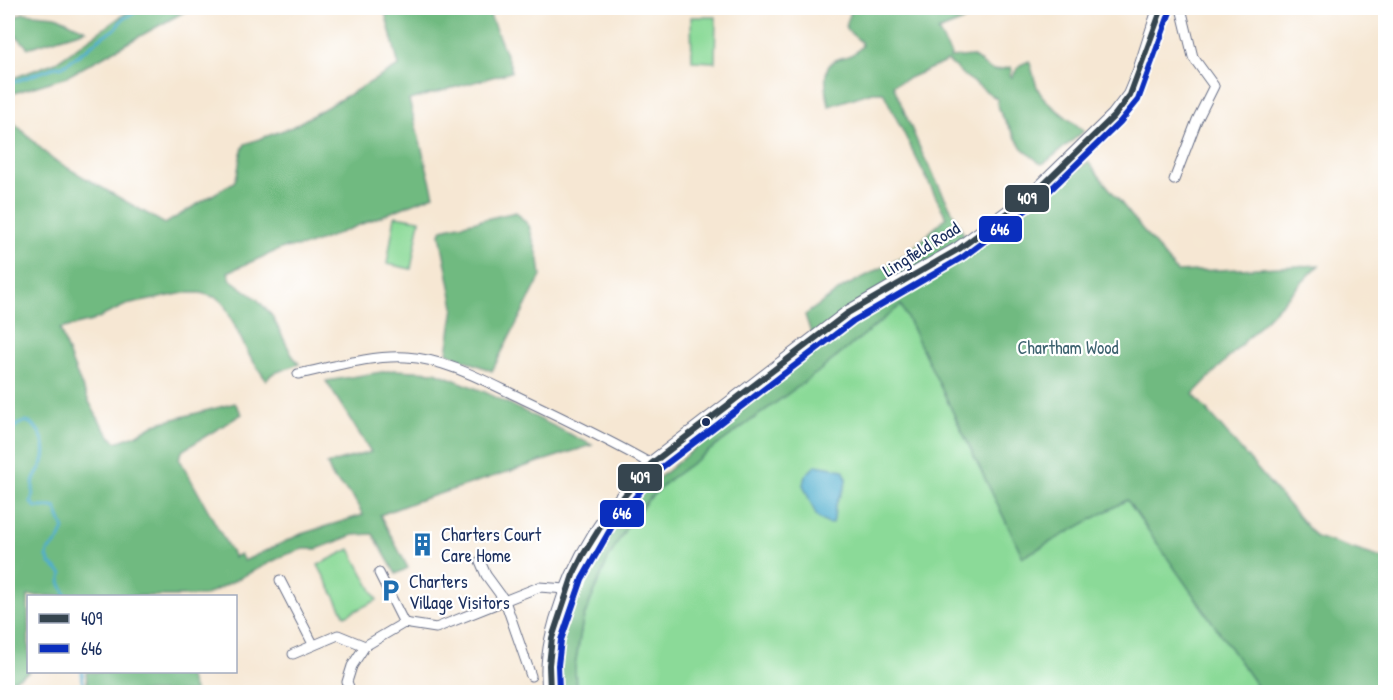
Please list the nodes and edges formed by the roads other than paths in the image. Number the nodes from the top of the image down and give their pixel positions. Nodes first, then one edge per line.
1 (1162, 8) edge
2 (1181, 8) edge
3 (1174, 180) dead end
4 (298, 374) dead end
5 (651, 464) junction
6 (480, 561) dead end
7 (379, 573) dead end
8 (280, 580) dead end
9 (566, 589) junction
10 (505, 601) junction
11 (404, 623) junction
12 (313, 644) junction
13 (365, 646) junction
14 (293, 654) dead end
15 (531, 676) dead end
16 (351, 693) edge
17 (550, 693) edge

1 - 5 street, Lingfield Road
2 - 3 street
4 - 5 street
5 - 9 street, Lingfield Road
6 - 10 street
7 - 11 street
8 - 12 street
9 - 10 street
9 - 17 street, Lingfield Road
10 - 11 street
10 - 15 street
11 - 13 street
12 - 13 street
12 - 14 street
13 - 16 street

